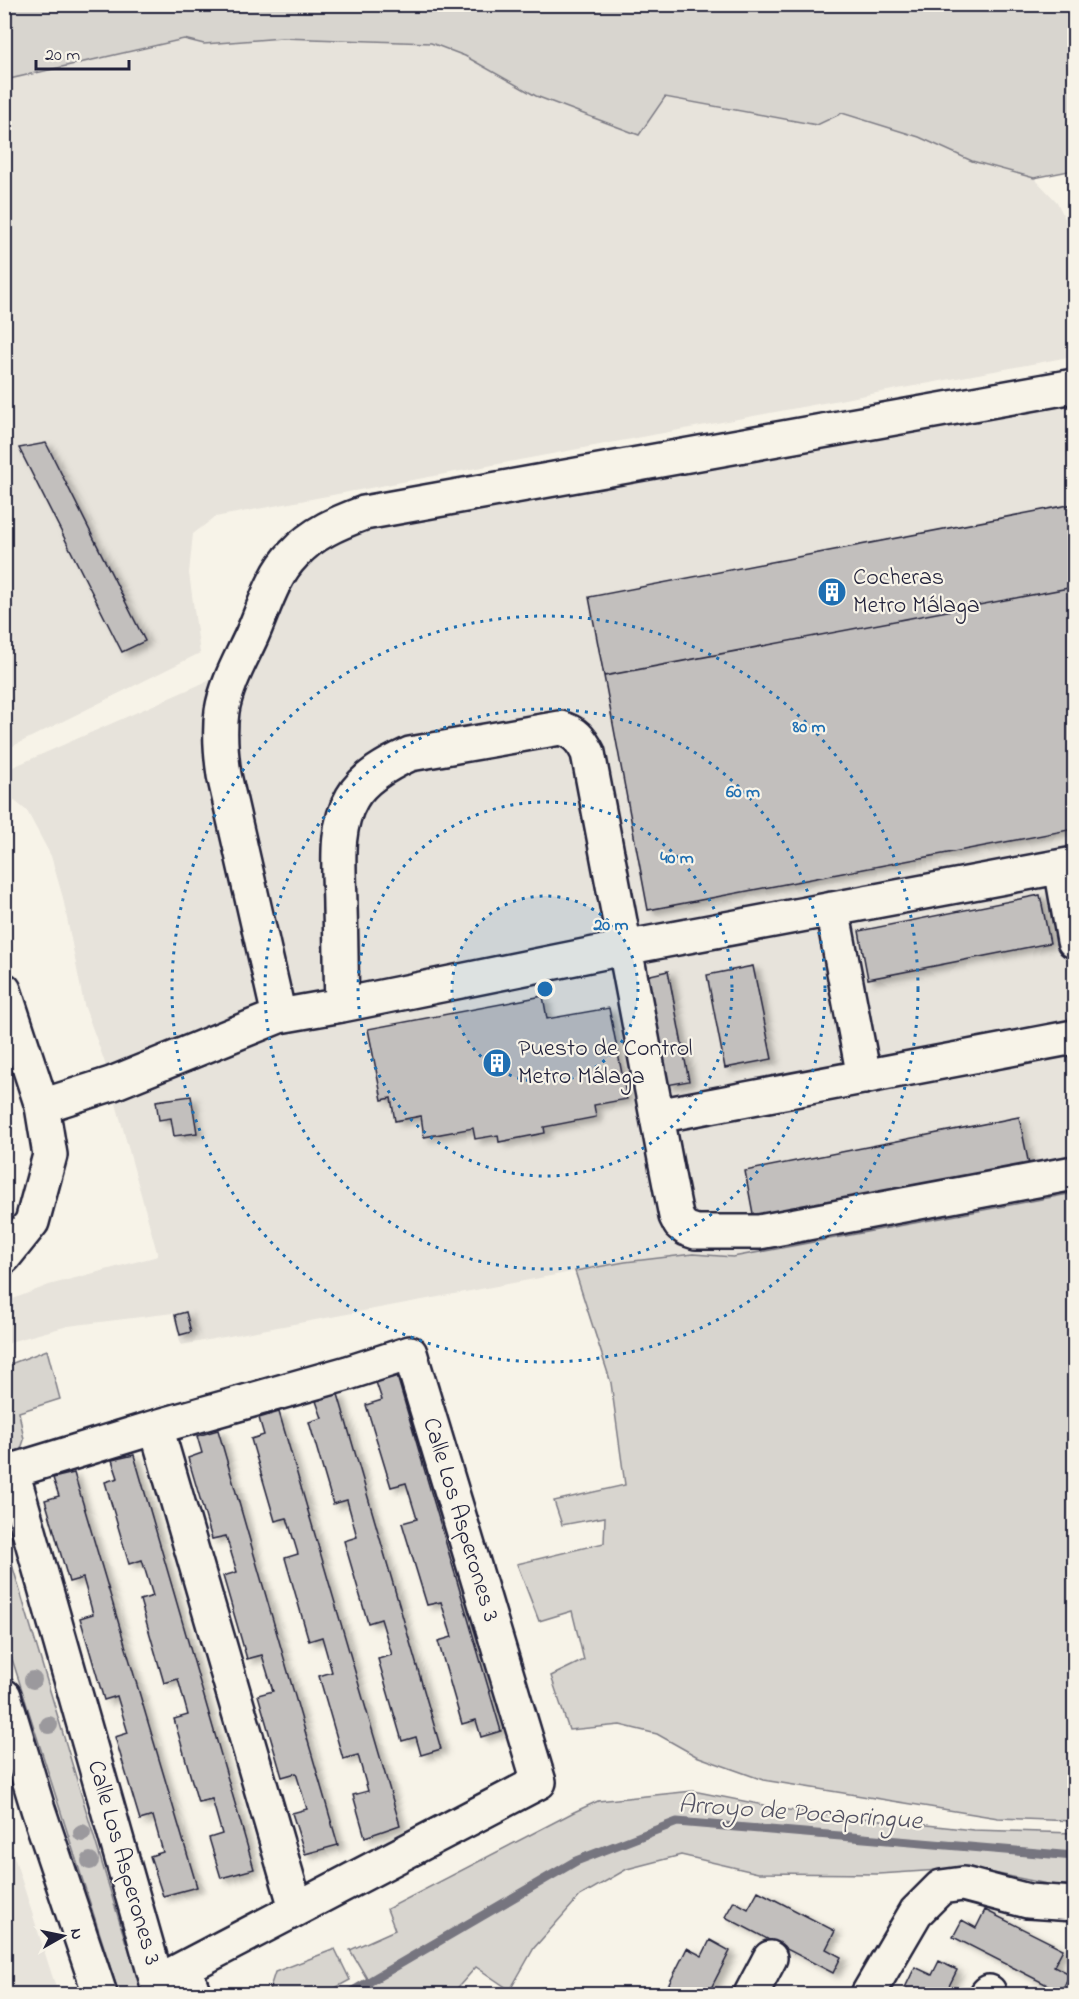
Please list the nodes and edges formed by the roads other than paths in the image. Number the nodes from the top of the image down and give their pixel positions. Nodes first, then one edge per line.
1 (1074, 386) edge
2 (1068, 865) edge
3 (832, 909) junction
4 (1074, 941) edge
5 (624, 948) junction
6 (4, 990) edge
7 (342, 1005) junction
8 (279, 1016) junction
9 (1074, 1037) edge
10 (864, 1077) junction
11 (42, 1106) junction
12 (657, 1116) junction
13 (1074, 1173) edge
14 (4, 1257) edge
15 (156, 1427) junction
16 (4, 1696) edge
17 (1074, 1904) edge
18 (296, 1908) junction
19 (770, 1958) dead end
20 (189, 1981) edge
21 (100, 1995) edge
22 (751, 1995) edge
23 (868, 1995) edge

1 - 8 street
2 - 3 street
2 - 4 street
3 - 5 street
3 - 10 street
5 - 7 street
5 - 7 street
5 - 12 street
6 - 11 street
7 - 8 street
8 - 11 street
9 - 10 street
10 - 12 street
11 - 14 street
12 - 13 street
15 - 18 street
15 - 18 street, Calle Los Asperones 3
15 - 20 street, Calle Los Asperones 3
16 - 21 street
17 - 23 street
18 - 20 street, Calle Los Asperones 3
19 - 22 street

